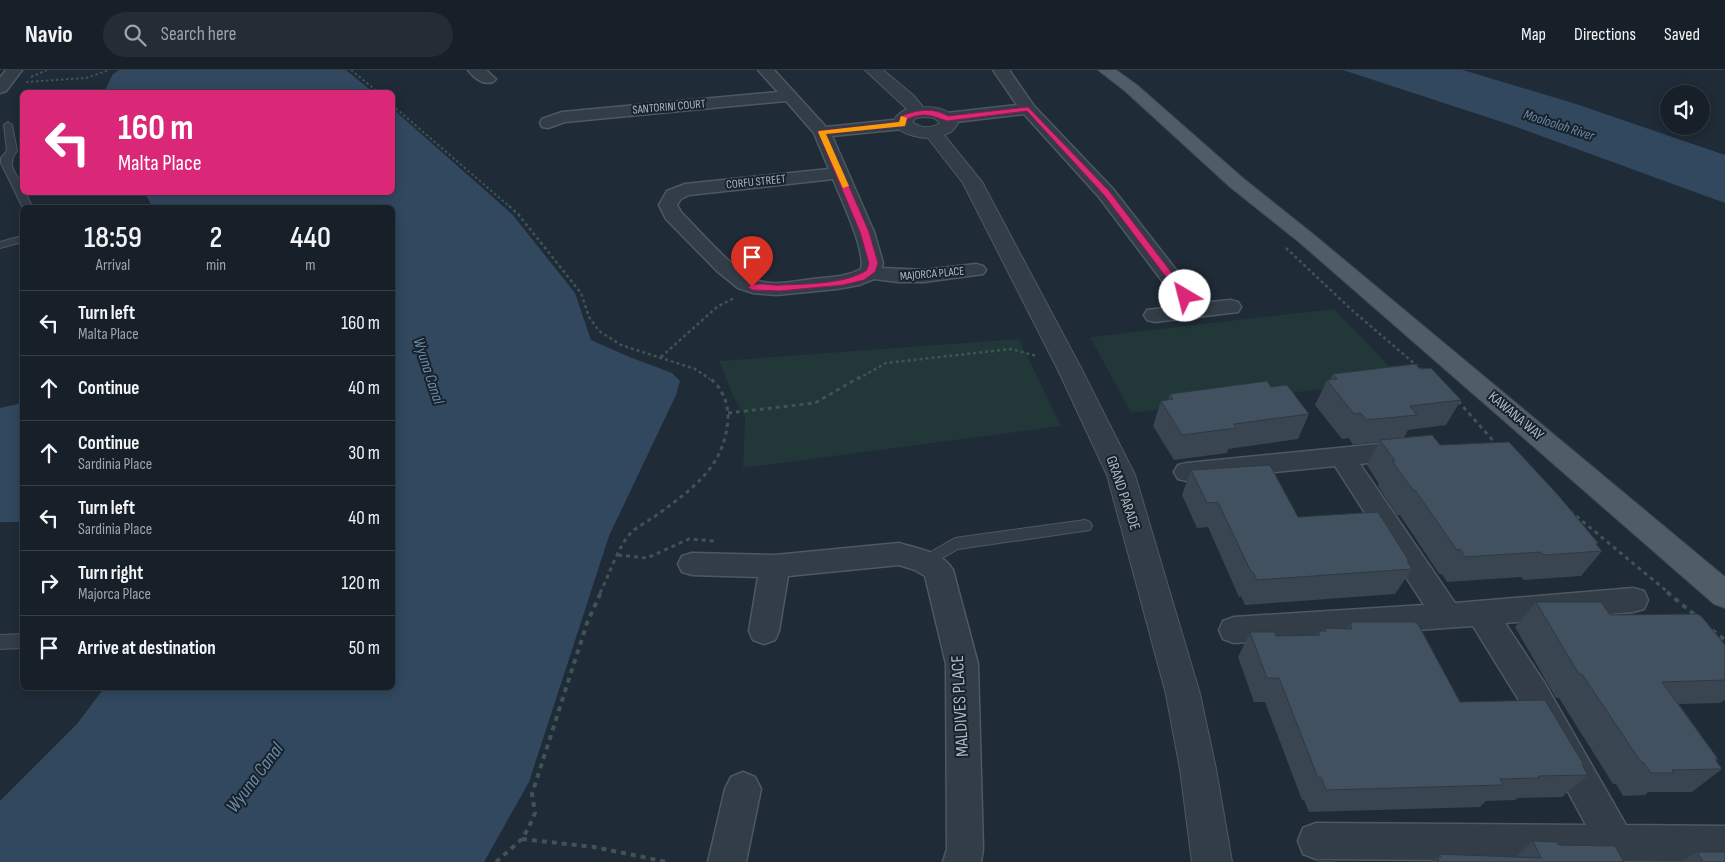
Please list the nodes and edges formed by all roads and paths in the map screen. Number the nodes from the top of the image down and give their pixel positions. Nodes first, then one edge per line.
1 (14, 70) edge
2 (109, 70) edge
3 (351, 70) edge
4 (766, 70) edge
5 (873, 70) edge
6 (1001, 70) edge
7 (1106, 70) edge
8 (1129, 70) edge
9 (26, 82) dead end
10 (0, 88) edge
11 (376, 90) edge
12 (791, 96) junction
13 (395, 108) edge
14 (1028, 109) junction
15 (933, 121) junction
16 (903, 124) junction
17 (8, 125) dead end
18 (822, 132) junction
19 (563, 134) dead end
20 (840, 173) junction
21 (20, 192) edge
22 (1306, 238) junction
23 (20, 240) edge
24 (1279, 242) dead end
25 (0, 245) edge
26 (976, 270) dead end
27 (871, 272) junction
28 (752, 287) junction
29 (1230, 307) dead end
30 (1196, 311) junction
31 (1155, 315) dead end
32 (1037, 356) dead end
33 (661, 357) junction
34 (1428, 374) edge
35 (1454, 396) edge
36 (728, 413) junction
37 (1434, 448) edge
38 (1501, 449) edge
39 (1342, 457) junction
40 (1187, 472) dead end
41 (1569, 510) edge
42 (1085, 526) dead end
43 (925, 562) junction
44 (692, 564) dead end
45 (775, 566) junction
46 (1725, 595) edge
47 (1633, 600) dead end
48 (1481, 613) junction
49 (1447, 616) junction
50 (1699, 619) edge
51 (1706, 624) edge
52 (1234, 630) dead end
53 (764, 631) dead end
54 (1725, 640) edge
55 (20, 641) edge
56 (0, 642) edge
57 (743, 789) dead end
58 (522, 839) junction
59 (1316, 841) dead end
60 (1725, 844) edge
61 (1622, 853) edge
62 (496, 862) edge
63 (668, 862) edge
64 (727, 862) edge
65 (962, 862) edge
66 (1212, 862) edge

1 - 10 street
2 - 9 path
3 - 11 path
4 - 12 street
5 - 15 street, GRAND PARADE
6 - 14 street
7 - 22 main road
8 - 22 main road
12 - 18 street
12 - 19 street, SANTORINI COURT
13 - 33 path
14 - 15 street
14 - 30 street
15 - 16 street
15 - 16 street
15 - 66 street, GRAND PARADE
16 - 18 street
17 - 21 lane
18 - 20 street
20 - 27 street
20 - 28 street, CORFU STREET
22 - 46 main road, KAWANA WAY
23 - 25 lane
24 - 34 path
26 - 27 street, MAJORCA PLACE
27 - 28 street
28 - 33 path
29 - 30 street
30 - 31 street
32 - 36 path
33 - 36 path
35 - 38 path
36 - 58 path
37 - 39 street
39 - 40 street
39 - 49 street
41 - 50 path
42 - 43 lane
43 - 45 street
43 - 65 street, MALDIVES PLACE
44 - 45 street
45 - 53 street
47 - 48 street
48 - 49 street
48 - 61 street
49 - 52 street
51 - 54 path
55 - 56 lane
57 - 64 street
58 - 62 path
58 - 63 path
59 - 61 street
60 - 61 street

